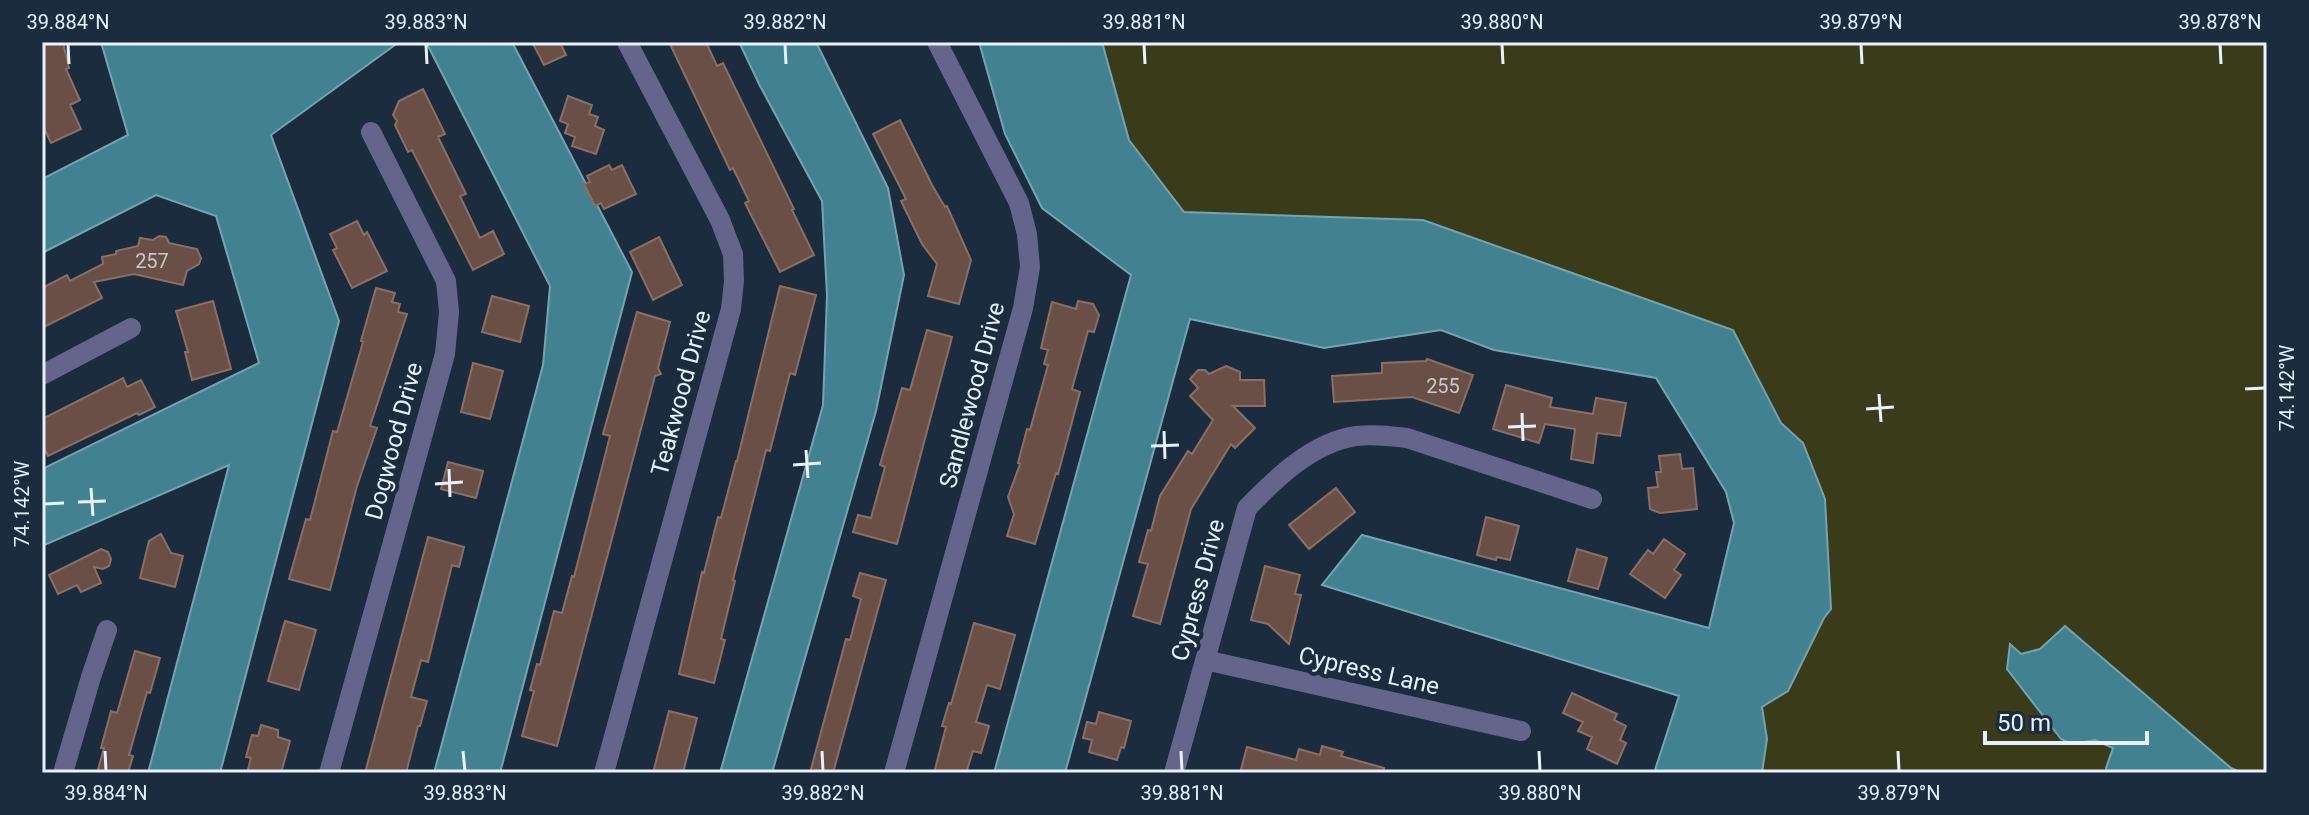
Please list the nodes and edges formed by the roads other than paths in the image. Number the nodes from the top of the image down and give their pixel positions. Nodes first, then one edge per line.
1 (627, 42) edge
2 (937, 42) edge
3 (371, 132) dead end
4 (131, 328) dead end
5 (42, 375) edge
6 (1592, 499) dead end
7 (107, 630) dead end
8 (1205, 660) junction
9 (1521, 731) dead end
10 (63, 773) edge
11 (329, 773) edge
12 (604, 773) edge
13 (894, 773) edge
14 (1174, 773) edge

1 - 12 street, Teakwood Drive
2 - 13 street, Sandlewood Drive
3 - 11 street, Dogwood Drive
4 - 5 street
6 - 8 street, Cypress Drive
7 - 10 street
8 - 9 street, Cypress Lane
8 - 14 street, Cypress Drive

